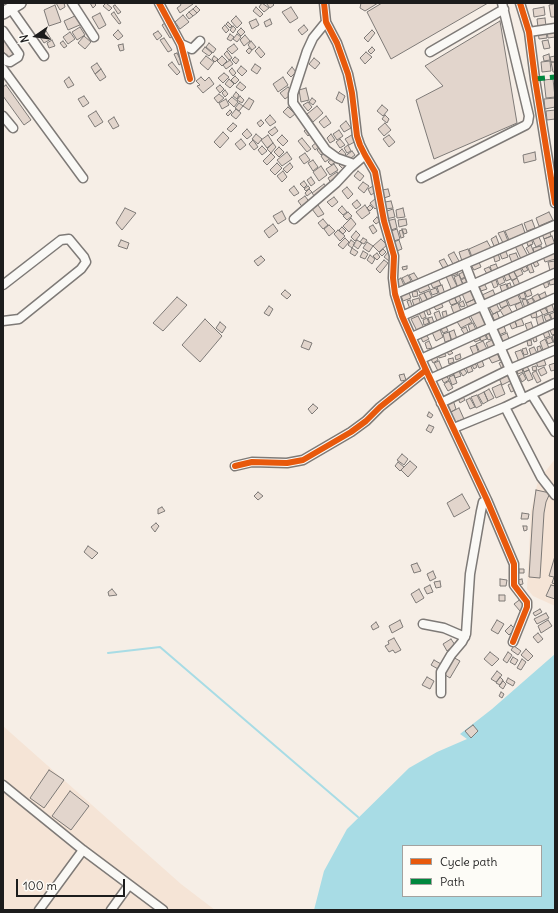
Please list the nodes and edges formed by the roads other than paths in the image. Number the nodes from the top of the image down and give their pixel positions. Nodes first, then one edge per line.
1 (72, 3) edge
2 (159, 3) edge
3 (324, 3) edge
4 (520, 3) edge
5 (503, 6) edge
6 (11, 8) edge
7 (326, 22) junction
8 (555, 28) edge
9 (3, 31) edge
10 (529, 32) junction
11 (94, 37) dead end
12 (200, 41) dead end
13 (181, 44) junction
14 (430, 52) dead end
15 (44, 56) dead end
16 (3, 58) edge
17 (3, 69) edge
18 (190, 79) dead end
19 (3, 116) edge
20 (13, 128) dead end
21 (365, 155) junction
22 (354, 164) junction
23 (83, 178) dead end
24 (421, 178) dead end
25 (554, 191) edge
26 (555, 203) edge
27 (294, 219) dead end
28 (555, 225) edge
29 (555, 248) edge
30 (465, 264) junction
31 (555, 273) edge
32 (3, 285) edge
33 (473, 285) junction
34 (395, 294) junction
35 (555, 298) edge
36 (483, 306) junction
37 (402, 316) junction
38 (3, 321) edge
39 (555, 323) edge
40 (492, 327) junction
41 (412, 337) junction
42 (500, 348) junction
43 (555, 350) edge
44 (421, 359) junction
45 (510, 369) junction
46 (426, 370) junction
47 (430, 379) junction
48 (555, 383) edge
49 (532, 395) junction
50 (523, 399) junction
51 (441, 403) junction
52 (505, 407) junction
53 (454, 428) junction
54 (555, 432) edge
55 (235, 466) dead end
56 (555, 495) edge
57 (487, 500) junction
58 (423, 624) dead end
59 (465, 637) junction
60 (513, 642) dead end
61 (441, 693) dead end
62 (3, 785) edge
63 (83, 850) junction
64 (129, 886) junction
65 (39, 910) edge
66 (111, 910) edge
67 (163, 910) edge

1 - 11 street
2 - 13 street
3 - 7 street
4 - 10 street
5 - 14 street
5 - 24 street
6 - 15 street
7 - 21 street
7 - 22 street
8 - 10 street
9 - 16 street
10 - 25 street
12 - 13 street
13 - 18 street
17 - 23 street
19 - 20 street
21 - 22 street
21 - 34 street
22 - 27 street
25 - 26 street
28 - 30 street
29 - 33 street
30 - 33 street
30 - 34 street
31 - 36 street
32 - 38 street
33 - 36 street
33 - 37 street
34 - 37 street
35 - 40 street
36 - 40 street
36 - 41 street
37 - 41 street
39 - 42 street
40 - 42 street
40 - 44 street
41 - 44 street
42 - 45 street
42 - 47 street
43 - 45 street
44 - 46 street
45 - 50 street
45 - 51 street
46 - 47 street
46 - 55 street
47 - 51 street
48 - 49 street
49 - 50 street
49 - 54 street
50 - 52 street
51 - 53 street
52 - 53 street
52 - 56 street
53 - 57 street
57 - 59 street
57 - 60 street
58 - 59 street
59 - 61 street
62 - 63 street
63 - 64 street
63 - 65 street
64 - 66 street
64 - 67 street

